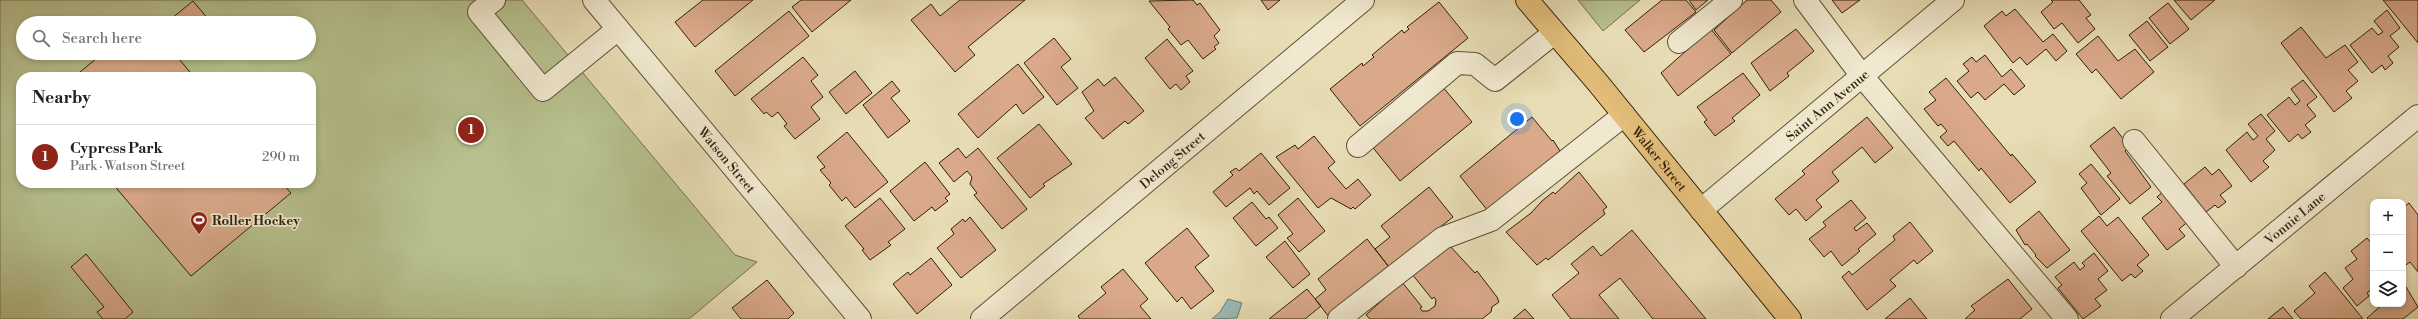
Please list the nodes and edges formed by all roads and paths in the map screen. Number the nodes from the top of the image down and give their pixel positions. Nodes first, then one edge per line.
1 (494, 0) edge
2 (594, 0) edge
3 (1363, 0) edge
4 (1527, 0) edge
5 (1731, 0) edge
6 (1805, 0) edge
7 (1953, 0) edge
8 (618, 29) junction
9 (1554, 33) junction
10 (1680, 42) dead end
11 (1862, 76) junction
12 (1624, 115) junction
13 (2418, 116) edge
14 (2134, 141) dead end
15 (1358, 146) dead end
16 (1701, 210) junction
17 (2236, 267) junction
18 (860, 319) edge
19 (982, 319) edge
20 (1339, 319) edge
21 (1790, 319) edge
22 (2067, 319) edge
23 (2172, 319) edge

1 - 8 street
2 - 8 street, Watson Street
3 - 19 street, Delong Street
4 - 9 main road, Walker Street
5 - 10 street
6 - 11 street
7 - 11 street, Saint Ann Avenue
8 - 18 street, Watson Street
9 - 12 main road, Walker Street
9 - 15 street
11 - 16 street, Saint Ann Avenue
11 - 22 street
12 - 16 main road, Walker Street
12 - 20 street
13 - 17 street, Vonnie Lane
14 - 17 street
16 - 21 main road, Walker Street
17 - 23 street, Vonnie Lane

